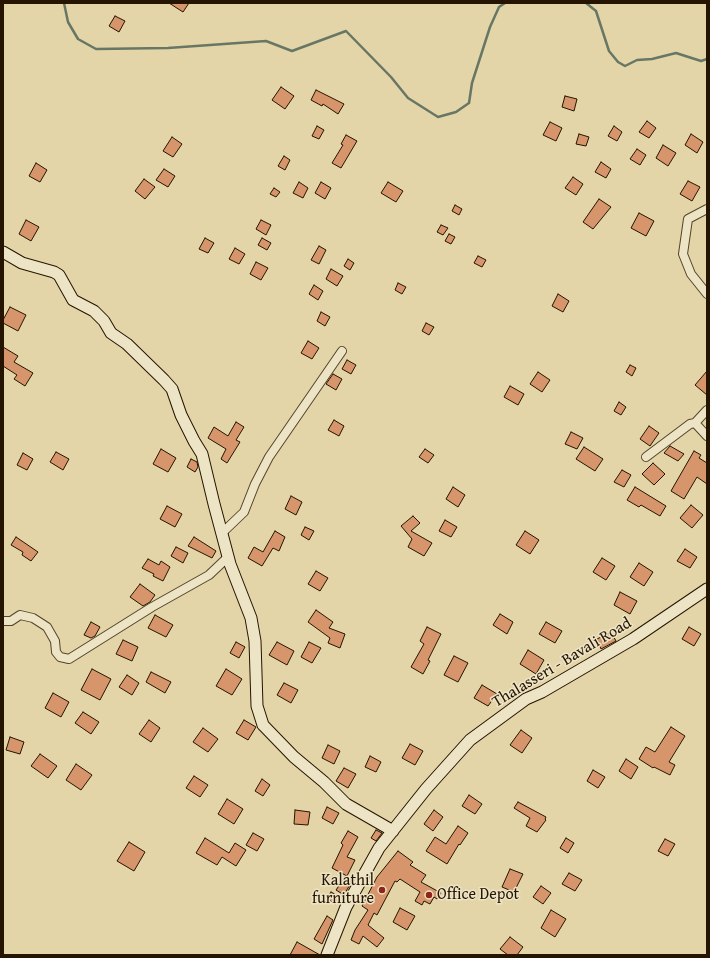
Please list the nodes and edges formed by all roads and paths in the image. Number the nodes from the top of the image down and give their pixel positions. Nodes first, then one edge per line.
1 (707, 209) edge
2 (3, 252) edge
3 (707, 294) edge
4 (342, 351) dead end
5 (707, 410) edge
6 (695, 422) junction
7 (707, 436) edge
8 (646, 457) dead end
9 (222, 533) junction
10 (228, 556) junction
11 (707, 589) edge
12 (3, 621) edge
13 (392, 831) junction
14 (327, 955) edge

1 - 3 street
2 - 9 street
4 - 9 street
5 - 6 street
6 - 7 street
6 - 8 street
9 - 10 street
10 - 12 street
10 - 13 street
11 - 13 street, Thalasseri - Bavali Road
13 - 14 street, Thalasseri - Bavali Road

